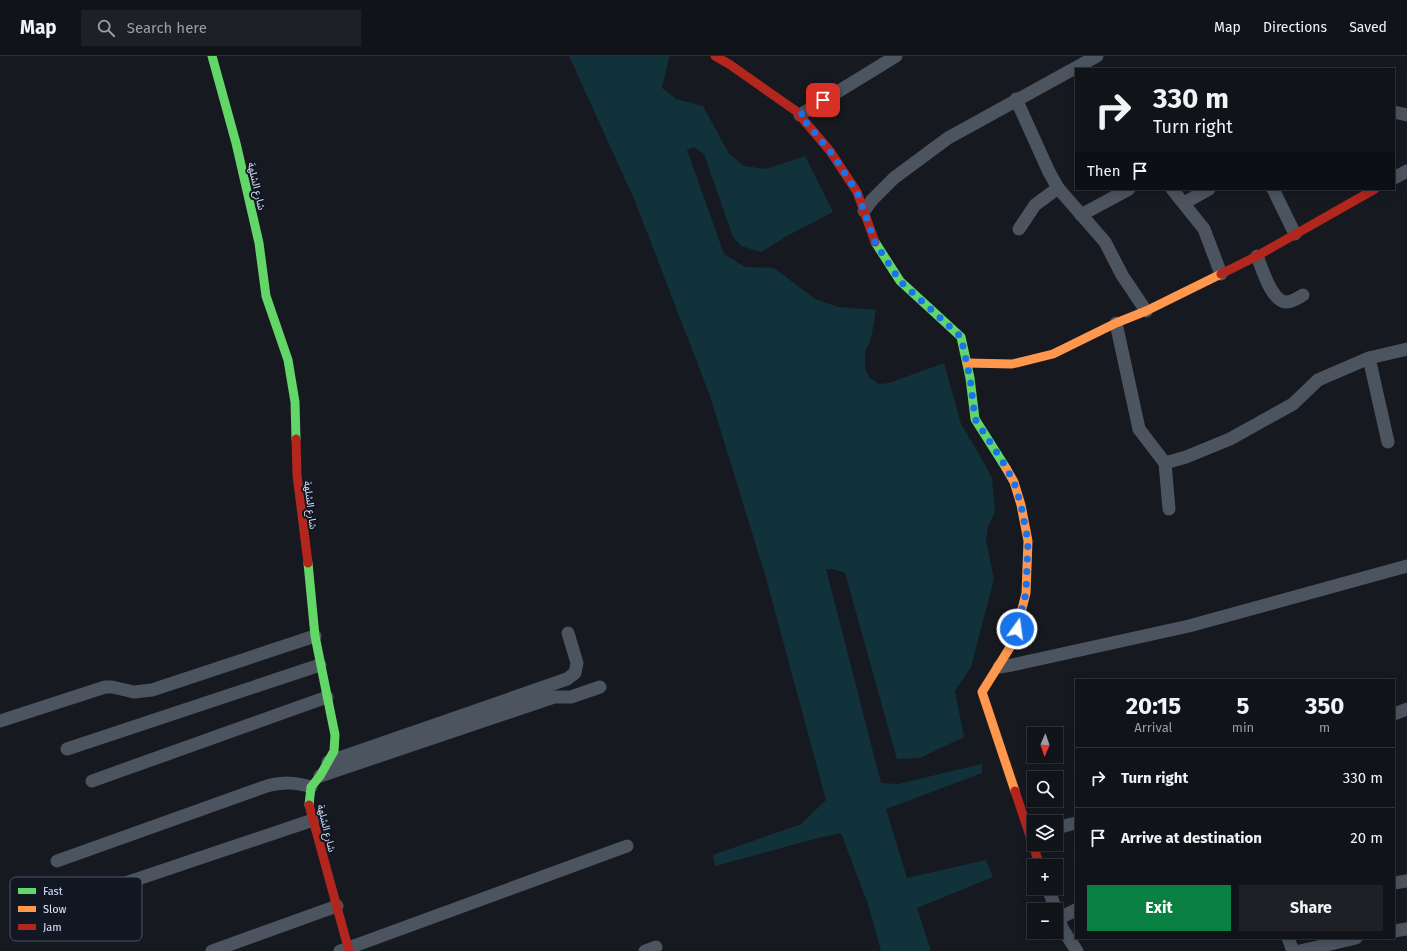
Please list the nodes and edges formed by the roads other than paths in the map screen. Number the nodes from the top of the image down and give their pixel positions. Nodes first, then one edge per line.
1 (212, 56) edge
2 (715, 56) edge
3 (896, 56) edge
4 (1097, 56) edge
5 (1016, 100) junction
6 (1395, 112) edge
7 (800, 115) junction
8 (1407, 116) edge
9 (1407, 171) edge
10 (1395, 177) edge
11 (1058, 188) junction
12 (1127, 190) edge
13 (1173, 190) edge
14 (1207, 190) edge
15 (1273, 190) edge
16 (1373, 190) edge
17 (1184, 203) junction
18 (864, 211) junction
19 (1081, 216) junction
20 (1019, 229) dead end
21 (1295, 234) junction
22 (1256, 256) junction
23 (1221, 274) junction
24 (1303, 295) dead end
25 (1146, 311) junction
26 (1116, 323) junction
27 (1407, 349) edge
28 (1369, 358) junction
29 (967, 363) junction
30 (1388, 442) dead end
31 (1165, 463) junction
32 (1169, 509) dead end
33 (1407, 566) edge
34 (568, 633) dead end
35 (315, 636) junction
36 (320, 665) junction
37 (999, 667) junction
38 (600, 687) dead end
39 (327, 697) junction
40 (1407, 709) edge
41 (1395, 714) edge
42 (0, 722) edge
43 (67, 749) dead end
44 (328, 762) junction
45 (320, 776) junction
46 (92, 781) dead end
47 (311, 787) junction
48 (313, 820) junction
49 (1027, 822) edge
50 (1075, 823) edge
51 (1063, 826) edge
52 (627, 846) dead end
53 (58, 861) dead end
54 (142, 878) edge
55 (1407, 880) edge
56 (1395, 883) edge
57 (337, 906) junction
58 (1075, 910) edge
59 (1063, 912) edge
60 (1407, 929) edge
61 (1063, 930) edge
62 (1395, 931) edge
63 (1288, 939) edge
64 (1352, 939) edge
65 (346, 950) edge
66 (212, 951) edge
67 (1077, 951) edge
68 (1293, 951) edge
69 (1300, 951) edge

1 - 35 street, شارع الشلهة
2 - 7 street
3 - 7 street
4 - 5 street
5 - 11 street
5 - 18 street
6 - 8 street
7 - 18 street
9 - 10 street
11 - 19 street
11 - 20 street
12 - 19 street
13 - 17 street
14 - 17 street
15 - 21 street
16 - 21 street
17 - 23 street
18 - 29 street
19 - 25 street
21 - 22 street
22 - 23 street
22 - 24 street
23 - 25 street
25 - 26 street
26 - 29 street
26 - 31 street
27 - 28 street
28 - 30 street
28 - 31 street
29 - 37 street
31 - 32 street
33 - 37 street
34 - 44 street
35 - 36 street, شارع الشلهة
35 - 42 street
36 - 39 street, شارع الشلهة
36 - 43 street
37 - 49 street
38 - 45 street
39 - 44 street, شارع الشلهة
39 - 46 street
40 - 41 street
44 - 45 street, شارع الشلهة
45 - 47 street, شارع الشلهة
47 - 48 street, شارع الشلهة
47 - 53 street
48 - 54 street
48 - 57 street, شارع الشلهة
50 - 51 street
52 - 65 street
55 - 56 street
57 - 65 street, شارع الشلهة
57 - 66 street
58 - 59 street
60 - 62 street
61 - 67 street
63 - 68 street
64 - 69 street

